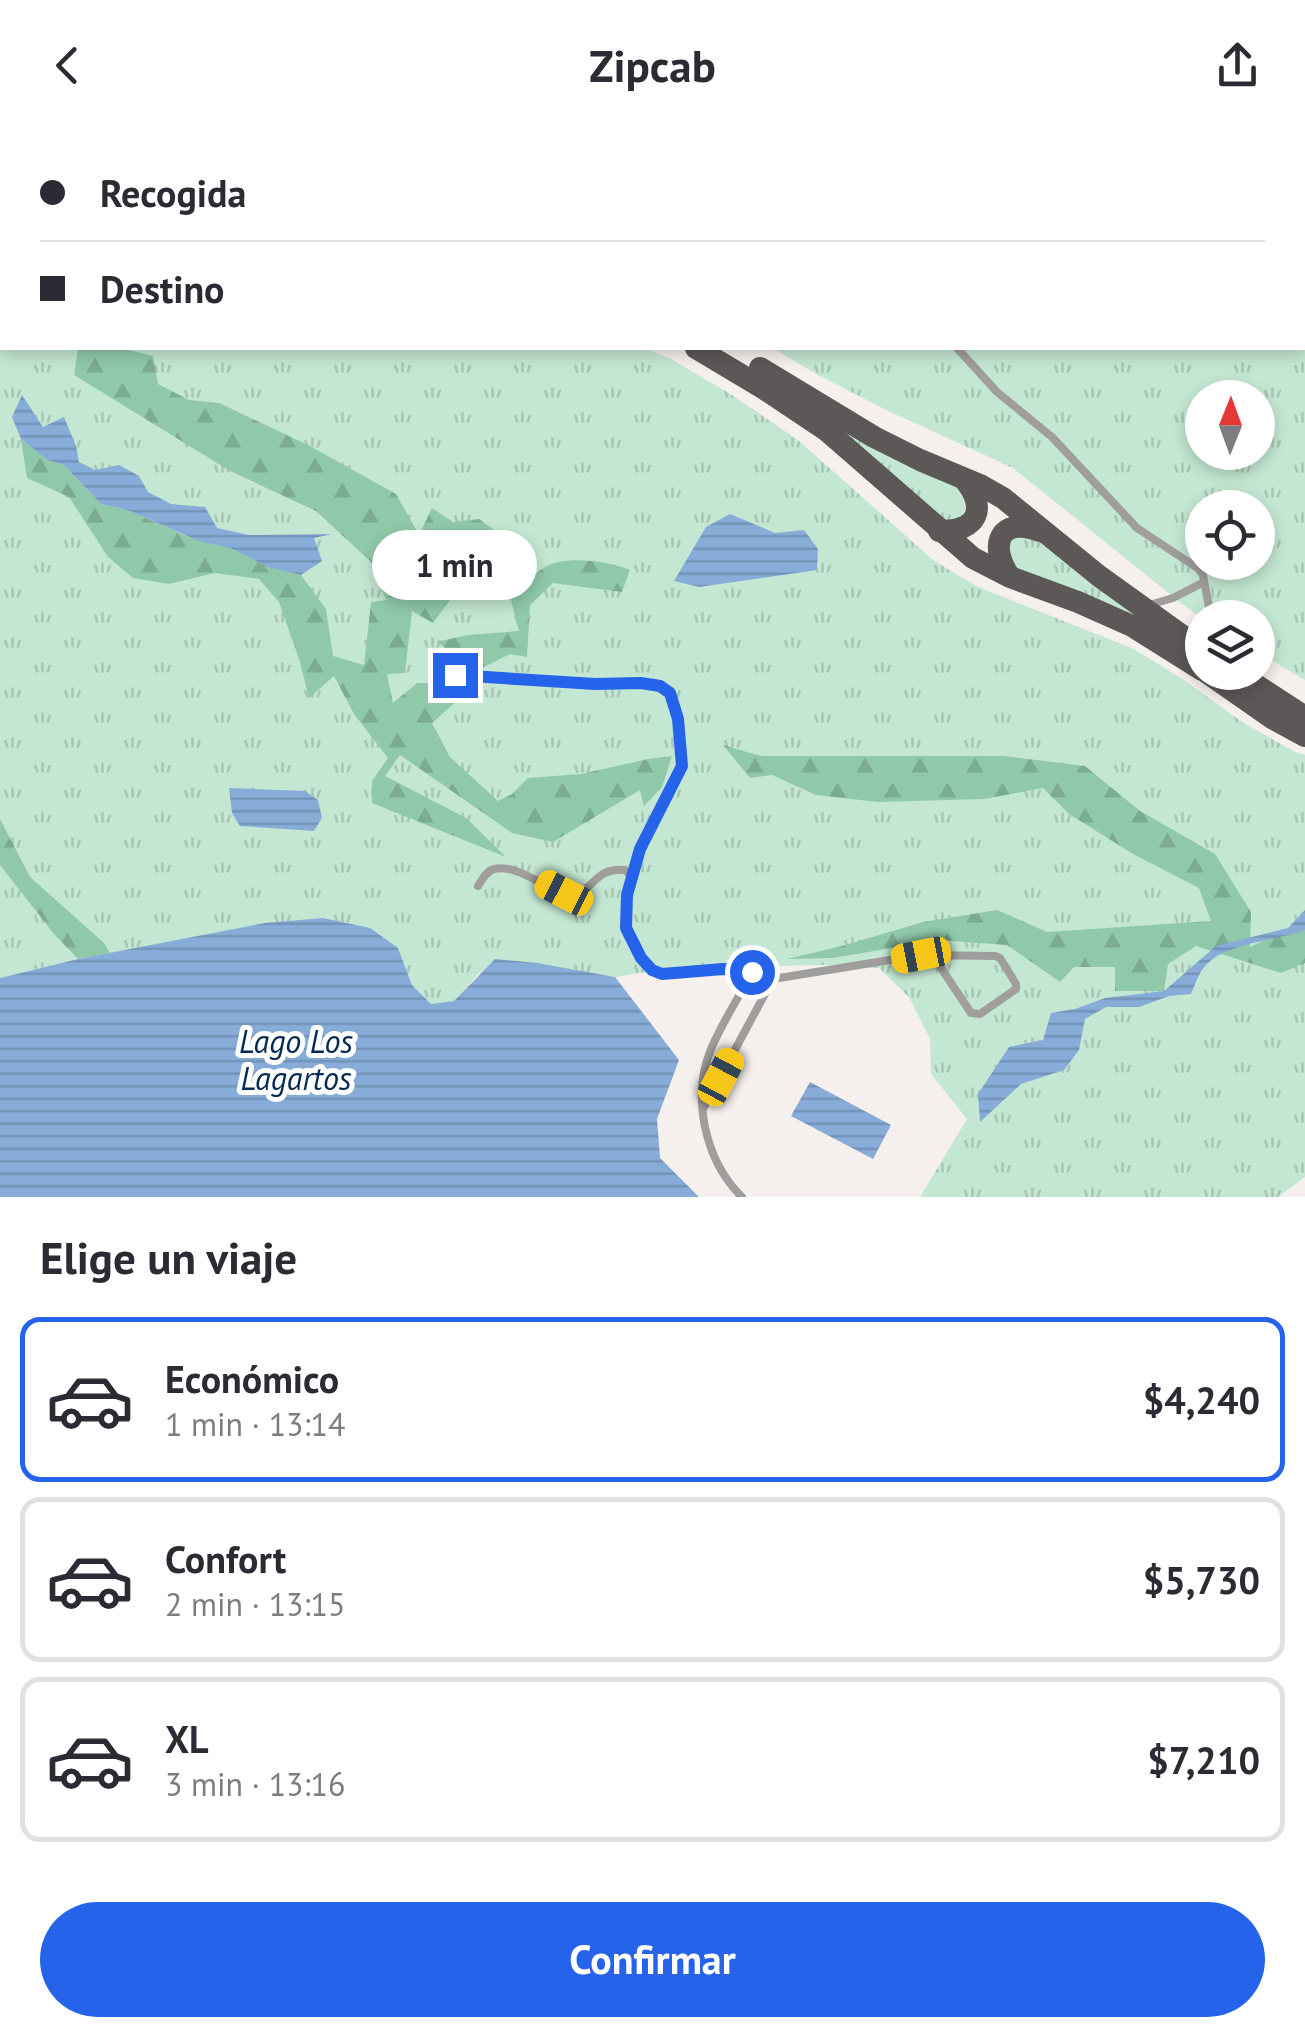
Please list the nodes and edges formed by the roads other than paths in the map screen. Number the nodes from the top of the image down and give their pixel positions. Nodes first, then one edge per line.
1 (699, 350) edge
2 (730, 350) edge
3 (960, 350) edge
4 (964, 479) junction
5 (939, 531) junction
6 (1048, 535) junction
7 (1010, 576) junction
8 (1204, 582) junction
9 (1208, 600) edge
10 (1141, 608) junction
11 (1185, 638) edge
12 (1185, 660) edge
13 (455, 675) dead end
14 (1231, 690) edge
15 (1264, 690) edge
16 (1305, 717) edge
17 (1305, 736) edge
18 (632, 878) junction
19 (478, 886) dead end
20 (933, 956) junction
21 (752, 972) junction
22 (772, 979) junction
23 (703, 1109) junction
24 (742, 1197) edge

1 - 5 main road
2 - 4 main road
3 - 8 lane
4 - 5 main road
4 - 6 main road
5 - 7 main road
6 - 7 main road
6 - 10 main road
7 - 12 main road
8 - 9 lane
8 - 10 lane
10 - 11 main road
13 - 18 lane
14 - 17 main road
15 - 16 main road
18 - 19 lane
18 - 21 lane
20 - 20 lane
20 - 22 lane
21 - 22 lane
21 - 23 lane
22 - 23 lane
23 - 24 lane

